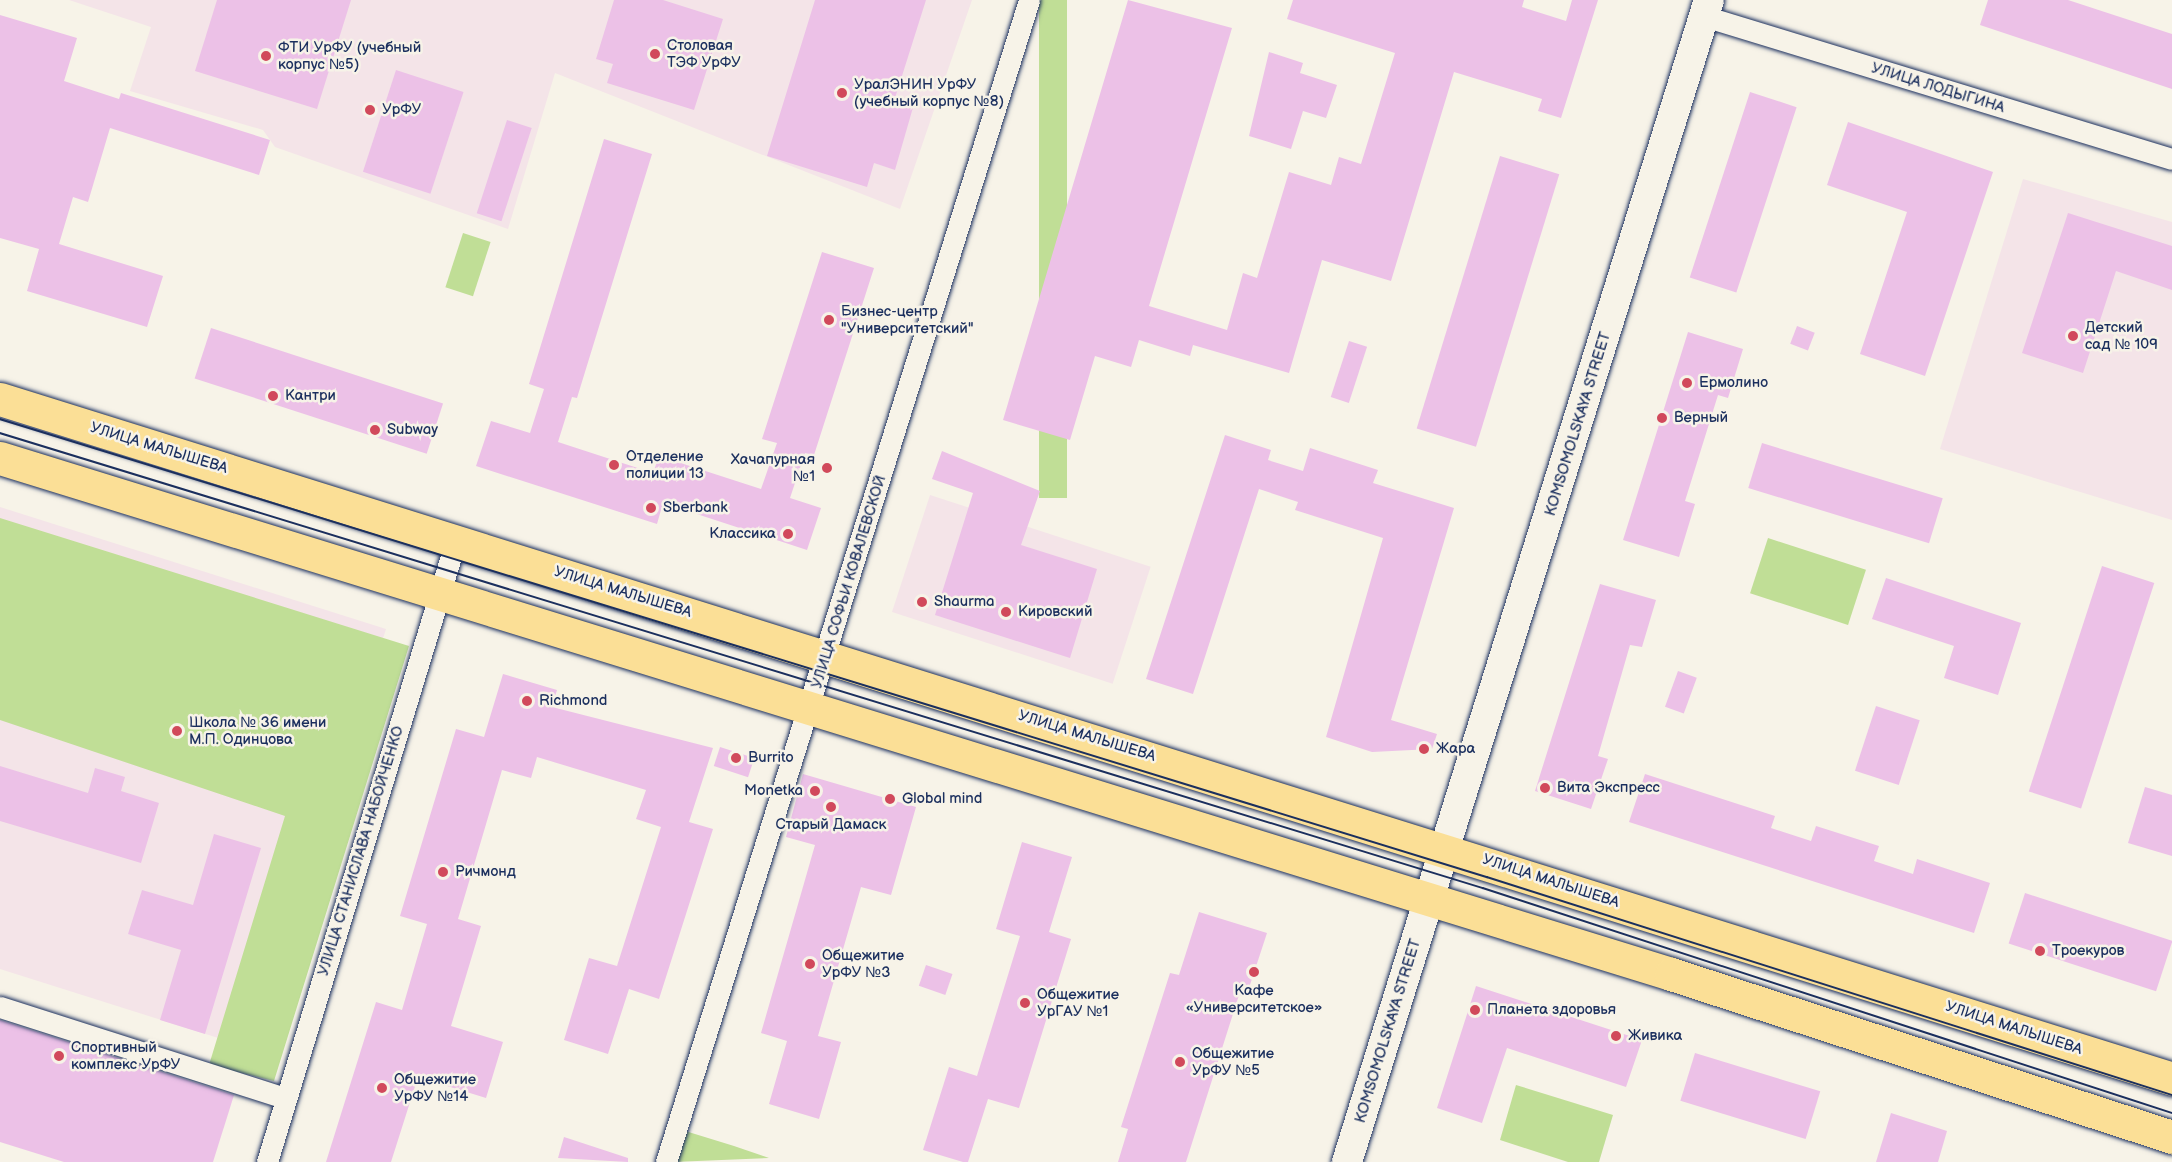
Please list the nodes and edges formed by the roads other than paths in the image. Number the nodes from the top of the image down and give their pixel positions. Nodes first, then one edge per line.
1 (1029, 0) edge
2 (1707, 8) edge
3 (2172, 159) edge
4 (0, 399) edge
5 (0, 458) edge
6 (456, 540) junction
7 (440, 595) junction
8 (826, 655) junction
9 (810, 707) junction
10 (1445, 848) junction
11 (1429, 899) junction
12 (0, 1007) edge
13 (2172, 1079) edge
14 (286, 1098) junction
15 (2172, 1137) edge
16 (267, 1162) edge
17 (666, 1162) edge
18 (1347, 1162) edge

1 - 8 street, УЛИЦА СОФЬИ КОВАЛЕВСКОЙ
2 - 3 street, УЛИЦА ЛОДЫГИНА
2 - 10 main road, KOMSOMOLSKAYA STREET
4 - 6 main road, УЛИЦА МАЛЫШЕВА
5 - 7 main road
6 - 7 street, УЛИЦА СТАНИСЛАВА НАБОЙЧЕНКО
6 - 8 main road, УЛИЦА МАЛЫШЕВА
7 - 9 main road
7 - 14 street, УЛИЦА СТАНИСЛАВА НАБОЙЧЕНКО
8 - 9 street, УЛИЦА СОФЬИ КОВАЛЕВСКОЙ
8 - 10 main road, УЛИЦА МАЛЫШЕВА
9 - 11 main road
9 - 17 street, УЛИЦА СОФЬИ КОВАЛЕВСКОЙ
10 - 11 main road, KOMSOMOLSKAYA STREET
10 - 13 main road, УЛИЦА МАЛЫШЕВА
11 - 15 main road
11 - 18 main road, KOMSOMOLSKAYA STREET
12 - 14 street
14 - 16 street, УЛИЦА СТАНИСЛАВА НАБОЙЧЕНКО

